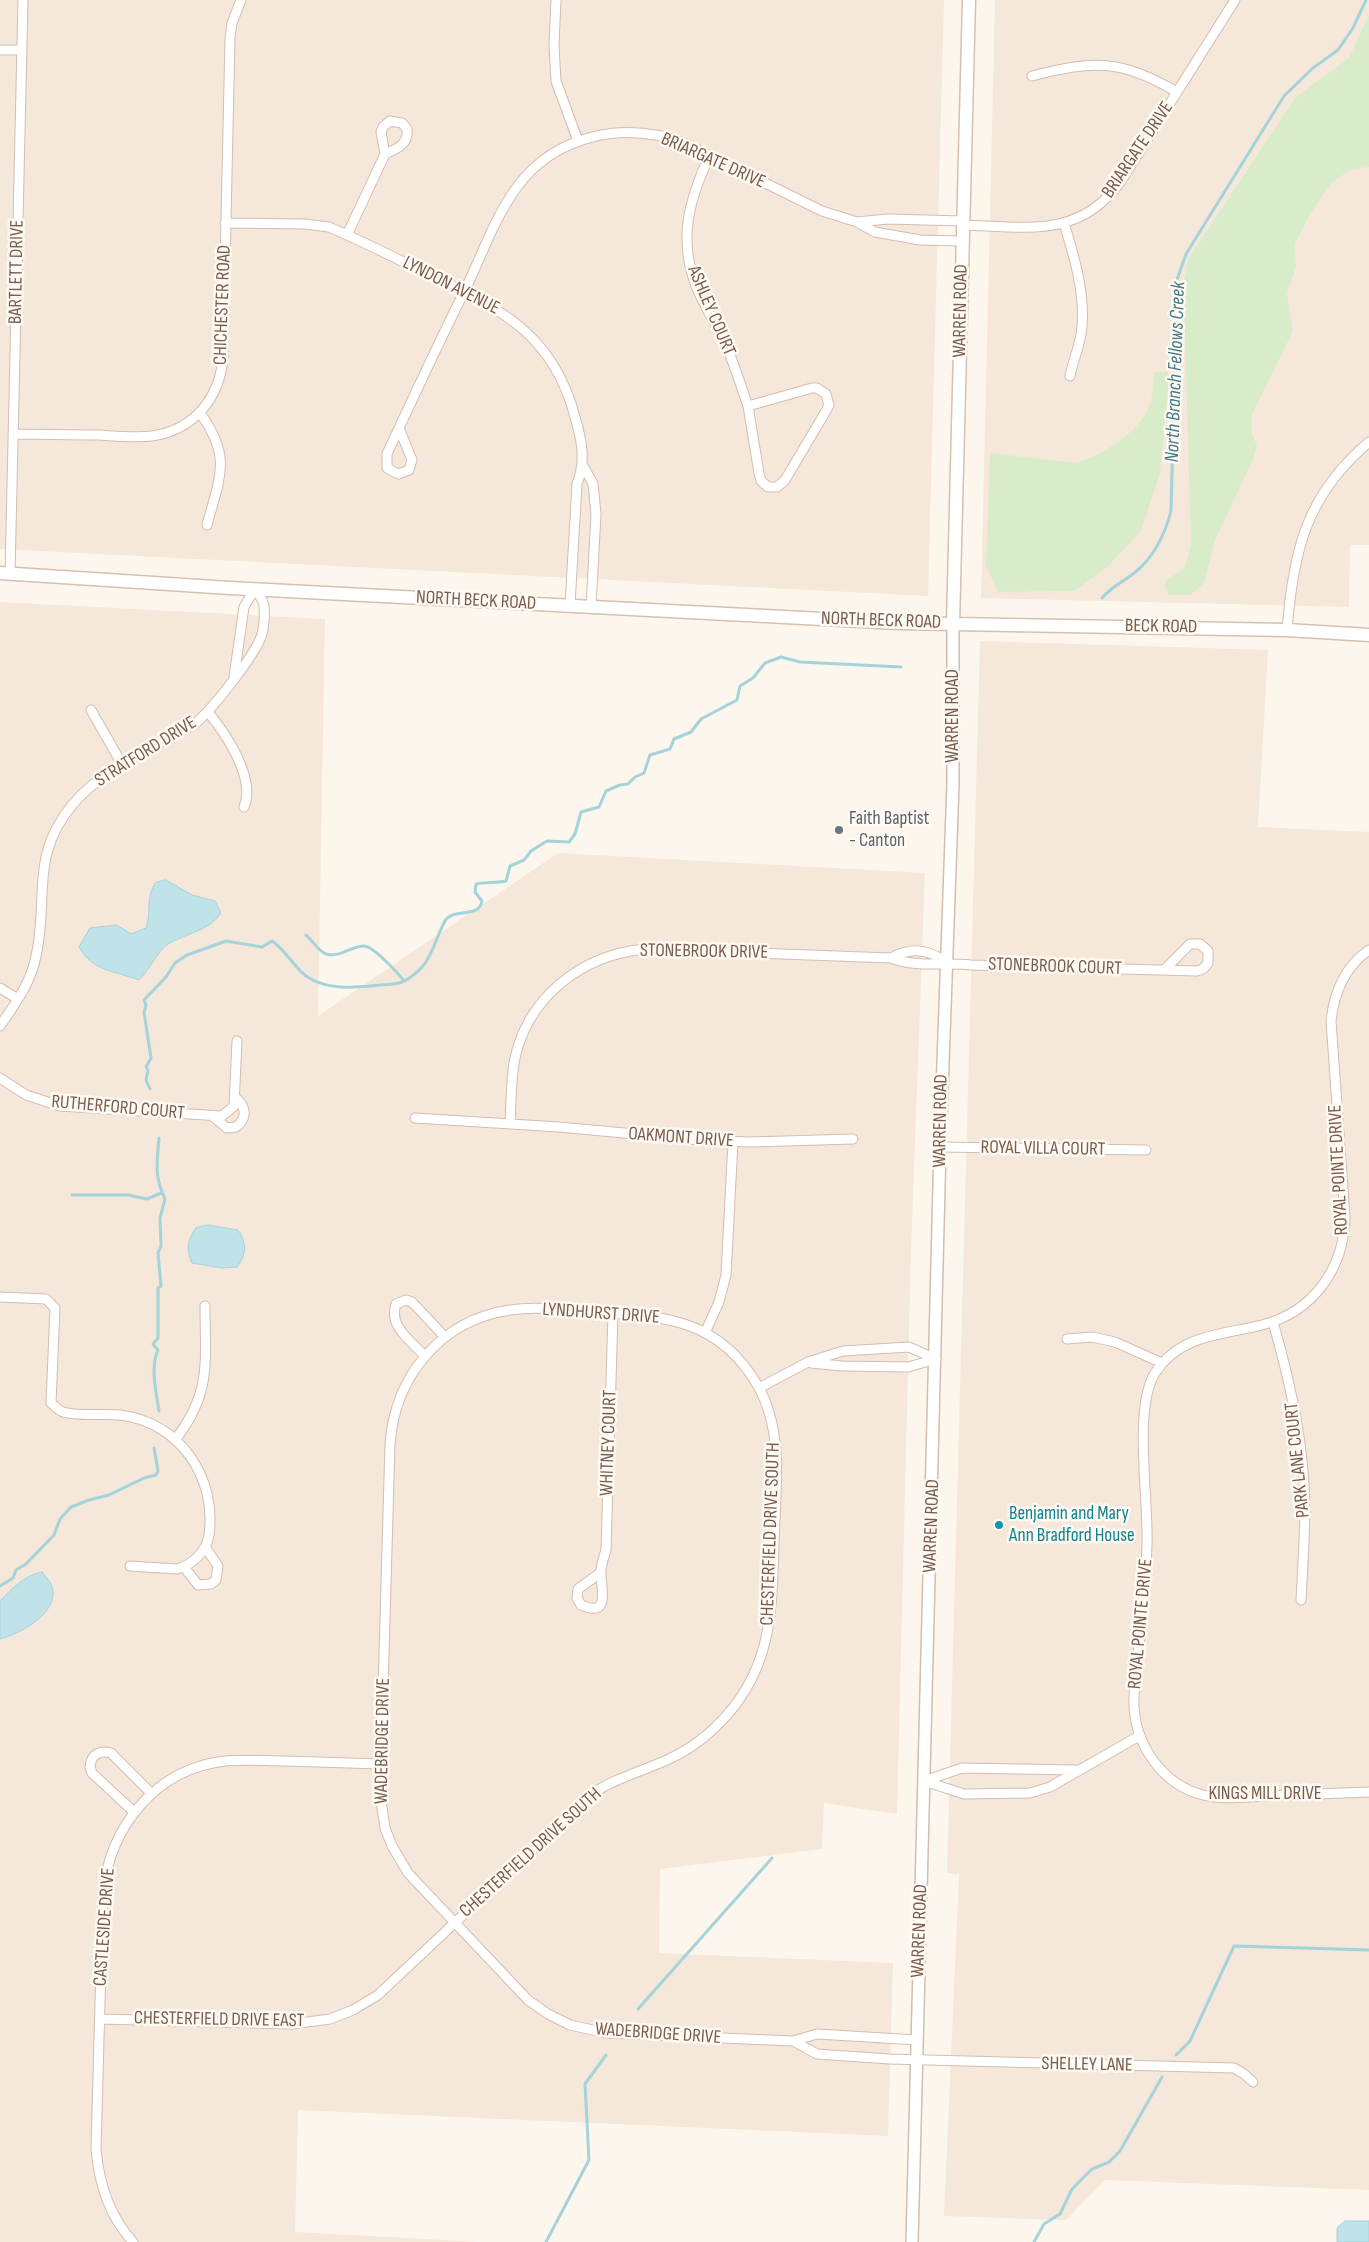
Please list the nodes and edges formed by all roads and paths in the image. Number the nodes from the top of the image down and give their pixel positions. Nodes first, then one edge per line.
1 (23, 0) edge
2 (241, 0) edge
3 (556, 0) edge
4 (969, 0) edge
5 (1235, 0) edge
6 (0, 50) edge
7 (22, 50) junction
8 (1032, 76) dead end
9 (1177, 92) junction
10 (578, 141) junction
11 (385, 154) dead end
12 (709, 157) junction
13 (857, 222) junction
14 (225, 223) junction
15 (963, 223) junction
16 (1064, 223) junction
17 (347, 235) junction
18 (962, 242) junction
19 (464, 291) junction
20 (1070, 376) dead end
21 (748, 406) junction
22 (200, 413) junction
23 (399, 428) junction
24 (13, 434) junction
25 (1369, 442) edge
26 (584, 467) junction
27 (207, 525) dead end
28 (5, 574) edge
29 (255, 589) junction
30 (570, 606) junction
31 (591, 606) junction
32 (953, 623) junction
33 (1287, 630) junction
34 (1369, 636) edge
35 (234, 677) junction
36 (91, 710) dead end
37 (208, 712) junction
38 (123, 766) junction
39 (244, 807) dead end
40 (1369, 950) edge
41 (946, 962) junction
42 (1164, 970) junction
43 (0, 988) edge
44 (18, 999) junction
45 (0, 1026) edge
46 (237, 1041) dead end
47 (0, 1078) edge
48 (235, 1097) junction
49 (212, 1116) junction
50 (415, 1118) dead end
51 (510, 1124) junction
52 (853, 1138) dead end
53 (733, 1142) junction
54 (940, 1147) junction
55 (1146, 1150) dead end
56 (0, 1297) edge
57 (206, 1306) dead end
58 (613, 1313) junction
59 (1273, 1322) junction
60 (456, 1330) joint
61 (705, 1333) junction
62 (444, 1336) junction
63 (1067, 1339) dead end
64 (425, 1356) junction
65 (936, 1358) junction
66 (808, 1362) junction
67 (1162, 1363) junction
68 (759, 1388) junction
69 (175, 1440) junction
70 (205, 1547) junction
71 (130, 1566) dead end
72 (184, 1567) junction
73 (600, 1573) dead end
74 (1301, 1600) dead end
75 (1139, 1736) junction
76 (381, 1764) junction
77 (1077, 1770) junction
78 (924, 1781) junction
79 (1369, 1792) edge
80 (151, 1793) junction
81 (134, 1812) junction
82 (455, 1923) junction
83 (100, 2019) junction
84 (917, 2040) junction
85 (793, 2041) junction
86 (916, 2060) junction
87 (1253, 2082) dead end
88 (133, 2242) edge
89 (912, 2242) edge

1 - 7 street, BARTLETT DRIVE
2 - 14 street, CHICHESTER ROAD
3 - 10 street
4 - 15 main road, WARREN ROAD
5 - 9 street, BRIARGATE DRIVE
6 - 7 street
7 - 24 street, BARTLETT DRIVE
8 - 9 street
9 - 16 street, BRIARGATE DRIVE
10 - 12 street, BRIARGATE DRIVE
10 - 19 street, BRIARGATE DRIVE
11 - 17 street
12 - 13 street, BRIARGATE DRIVE
12 - 21 street, ASHLEY COURT
13 - 15 street, BRIARGATE DRIVE
13 - 18 street, BRIARGATE DRIVE
14 - 17 street, LYNDON AVENUE
14 - 22 street, CHICHESTER ROAD
15 - 16 street, BRIARGATE DRIVE
15 - 18 main road, WARREN ROAD
16 - 20 street
17 - 19 street, LYNDON AVENUE
18 - 32 main road, WARREN ROAD
19 - 23 street, BRIARGATE DRIVE
19 - 26 street, LYNDON AVENUE
21 - 21 street, ASHLEY COURT
22 - 24 street, CHICHESTER ROAD
22 - 27 street
23 - 23 street, BRIARGATE DRIVE
24 - 28 street, BARTLETT DRIVE
25 - 33 street
26 - 30 street, LYNDON AVENUE
26 - 31 street, LYNDON AVENUE
28 - 29 main road, NORTH BECK ROAD
29 - 30 main road, NORTH BECK ROAD
29 - 35 street, STRATFORD DRIVE
29 - 35 street, STRATFORD DRIVE
30 - 31 main road, NORTH BECK ROAD
31 - 32 main road, NORTH BECK ROAD
32 - 33 main road, BECK ROAD
32 - 41 street, WARREN ROAD
33 - 34 main road, BECK ROAD
35 - 37 street, STRATFORD DRIVE
36 - 38 street
37 - 38 street, STRATFORD DRIVE
37 - 39 street
38 - 44 street, STRATFORD DRIVE
40 - 59 street, ROYAL POINTE DRIVE
41 - 42 street, STONEBROOK COURT
41 - 51 street, STONEBROOK DRIVE
41 - 54 street, WARREN ROAD
42 - 42 street, STONEBROOK COURT
43 - 44 street
44 - 45 street, STRATFORD DRIVE
46 - 48 street, RUTHERFORD COURT
47 - 49 street, RUTHERFORD COURT
48 - 49 street, RUTHERFORD COURT
48 - 49 street, RUTHERFORD COURT
50 - 51 street, OAKMONT DRIVE
51 - 53 street, OAKMONT DRIVE
52 - 53 street, OAKMONT DRIVE
53 - 61 street
54 - 55 street, ROYAL VILLA COURT
54 - 65 street, WARREN ROAD
56 - 69 street
57 - 69 street
58 - 60 street, LYNDHURST DRIVE
58 - 61 street, LYNDHURST DRIVE
58 - 73 street, WHITNEY COURT
59 - 67 street, ROYAL POINTE DRIVE
59 - 74 street, PARK LANE COURT
60 - 62 street, WADEBRIDGE DRIVE
61 - 68 street, LYNDHURST DRIVE
62 - 64 street, WADEBRIDGE DRIVE
62 - 64 street
63 - 67 street
64 - 76 street, WADEBRIDGE DRIVE
65 - 66 street
65 - 66 street
65 - 78 street, WARREN ROAD
66 - 68 street
67 - 75 street, ROYAL POINTE DRIVE
68 - 82 street, CHESTERFIELD DRIVE SOUTH
69 - 70 street
70 - 72 street
70 - 72 street
71 - 72 street
75 - 77 street
75 - 79 street, KINGS MILL DRIVE
76 - 80 street, CASTLESIDE DRIVE
76 - 82 street, WADEBRIDGE DRIVE
77 - 78 street
77 - 78 street
78 - 84 street, WARREN ROAD
80 - 81 street, CASTLESIDE DRIVE
80 - 81 street
81 - 83 street, CASTLESIDE DRIVE
82 - 83 street, CHESTERFIELD DRIVE EAST
82 - 85 street, WADEBRIDGE DRIVE
83 - 88 street, CASTLESIDE DRIVE
84 - 85 street, WADEBRIDGE DRIVE
84 - 86 street, WARREN ROAD
85 - 86 street, WADEBRIDGE DRIVE
86 - 87 street, SHELLEY LANE
86 - 89 street, WARREN ROAD

